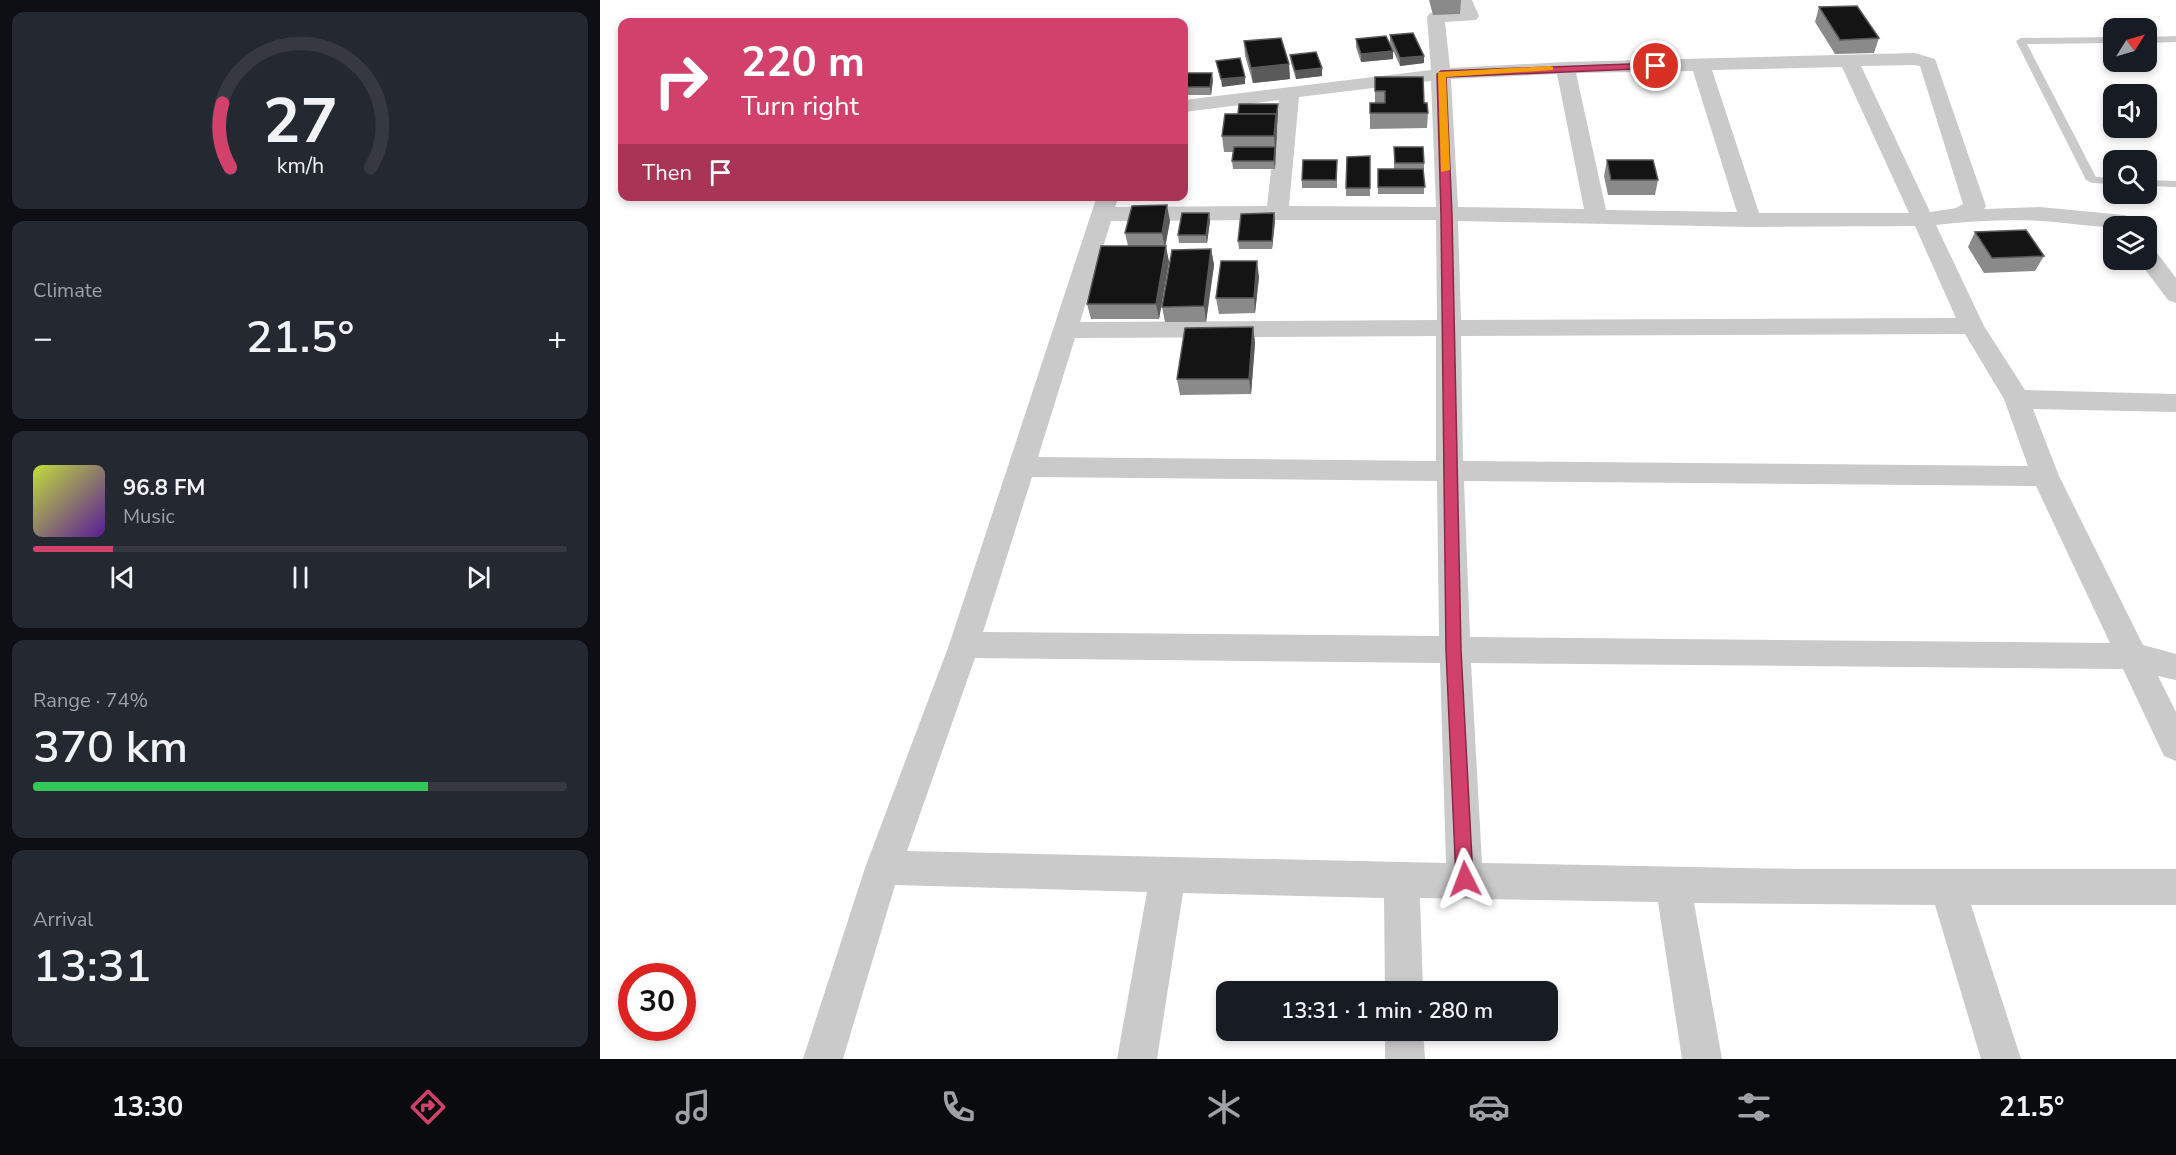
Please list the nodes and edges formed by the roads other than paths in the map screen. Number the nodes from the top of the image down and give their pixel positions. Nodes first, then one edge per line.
1 (1463, 0) edge
2 (2176, 39) edge
3 (2103, 40) edge
4 (2157, 40) edge
5 (1849, 62) junction
6 (1701, 65) junction
7 (1565, 68) junction
8 (1441, 74) junction
9 (1290, 93) junction
10 (1188, 106) edge
11 (2103, 180) edge
12 (2157, 183) edge
13 (2176, 184) edge
14 (1105, 205) edge
15 (1277, 212) junction
16 (1447, 215) junction
17 (1596, 216) junction
18 (1957, 216) junction
19 (1924, 219) junction
20 (1750, 220) junction
21 (2103, 220) edge
22 (2168, 273) edge
23 (2176, 295) edge
24 (1972, 327) junction
25 (1448, 328) junction
26 (1067, 330) junction
27 (2017, 399) junction
28 (2176, 403) edge
29 (1020, 467) junction
30 (1450, 470) junction
31 (2045, 476) junction
32 (964, 645) junction
33 (1453, 650) junction
34 (2132, 656) junction
35 (2176, 667) edge
36 (2176, 746) edge
37 (883, 868) junction
38 (1168, 875) junction
39 (1465, 879) junction
40 (1402, 881) junction
41 (1673, 885) junction
42 (2176, 887) edge
43 (1948, 888) junction
44 (1404, 981) edge
45 (1404, 1041) edge
46 (823, 1059) edge
47 (1137, 1059) edge
48 (1405, 1059) edge
49 (1702, 1059) edge
50 (2001, 1059) edge

1 - 8 street
2 - 4 lane
3 - 11 lane
5 - 6 street
5 - 18 street
5 - 19 street
6 - 7 street
6 - 20 street
7 - 8 street
7 - 17 street
8 - 9 street
8 - 16 street
9 - 10 street
9 - 15 street
12 - 13 lane
14 - 15 street
14 - 26 street
15 - 16 street
16 - 17 street
16 - 25 street
17 - 20 street
18 - 19 street
18 - 21 street
19 - 20 street
19 - 24 street
22 - 23 street
24 - 25 street
24 - 27 street
25 - 26 street
25 - 30 street
26 - 29 street
27 - 28 street
27 - 31 street
29 - 30 street
29 - 32 street
30 - 31 street
30 - 33 street
31 - 34 street
32 - 33 street
32 - 37 street
33 - 34 street
33 - 39 street
34 - 35 street
34 - 36 street
37 - 38 street
37 - 46 street
38 - 40 street
38 - 47 street
39 - 40 street
39 - 41 street
40 - 44 street
41 - 43 street
41 - 49 street
42 - 43 street
43 - 50 street
45 - 48 street

